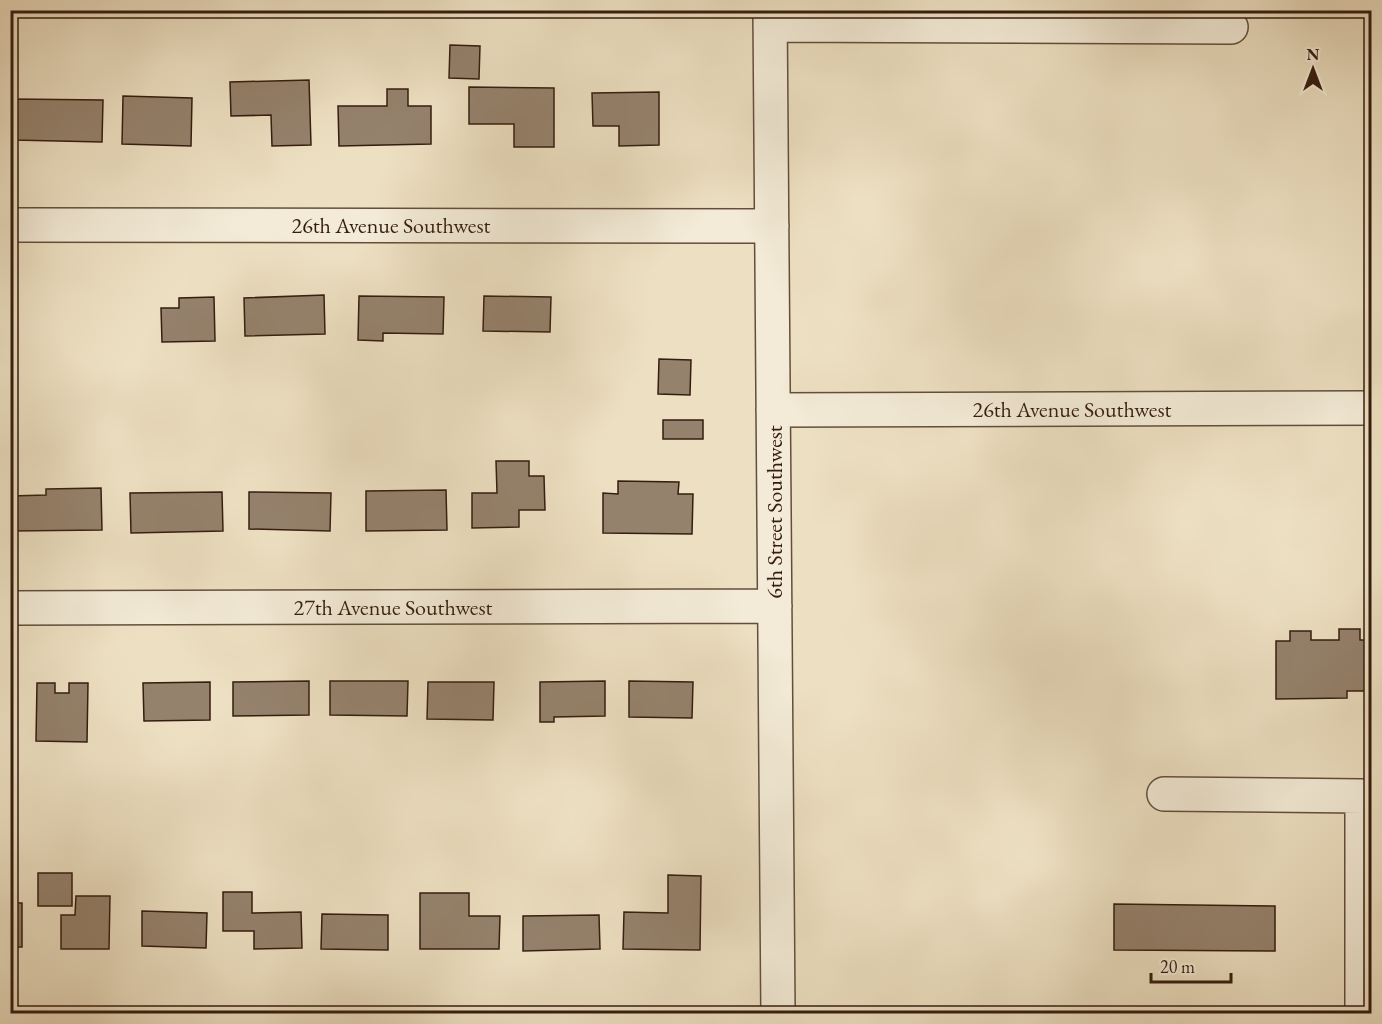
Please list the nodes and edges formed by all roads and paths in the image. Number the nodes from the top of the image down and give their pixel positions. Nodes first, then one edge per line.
1 (770, 18) edge
2 (1231, 27) dead end
3 (10, 225) edge
4 (772, 225) junction
5 (1371, 408) edge
6 (773, 410) junction
7 (775, 606) junction
8 (10, 608) edge
9 (1164, 794) dead end
10 (778, 1014) edge
11 (1362, 1014) edge

1 - 2 street
1 - 4 street, 6th Street Southwest
3 - 4 street, 26th Avenue Southwest
4 - 6 street, 6th Street Southwest
5 - 6 street, 26th Avenue Southwest
6 - 7 street, 6th Street Southwest
7 - 8 street, 27th Avenue Southwest
7 - 10 street, 6th Street Southwest
9 - 11 street

